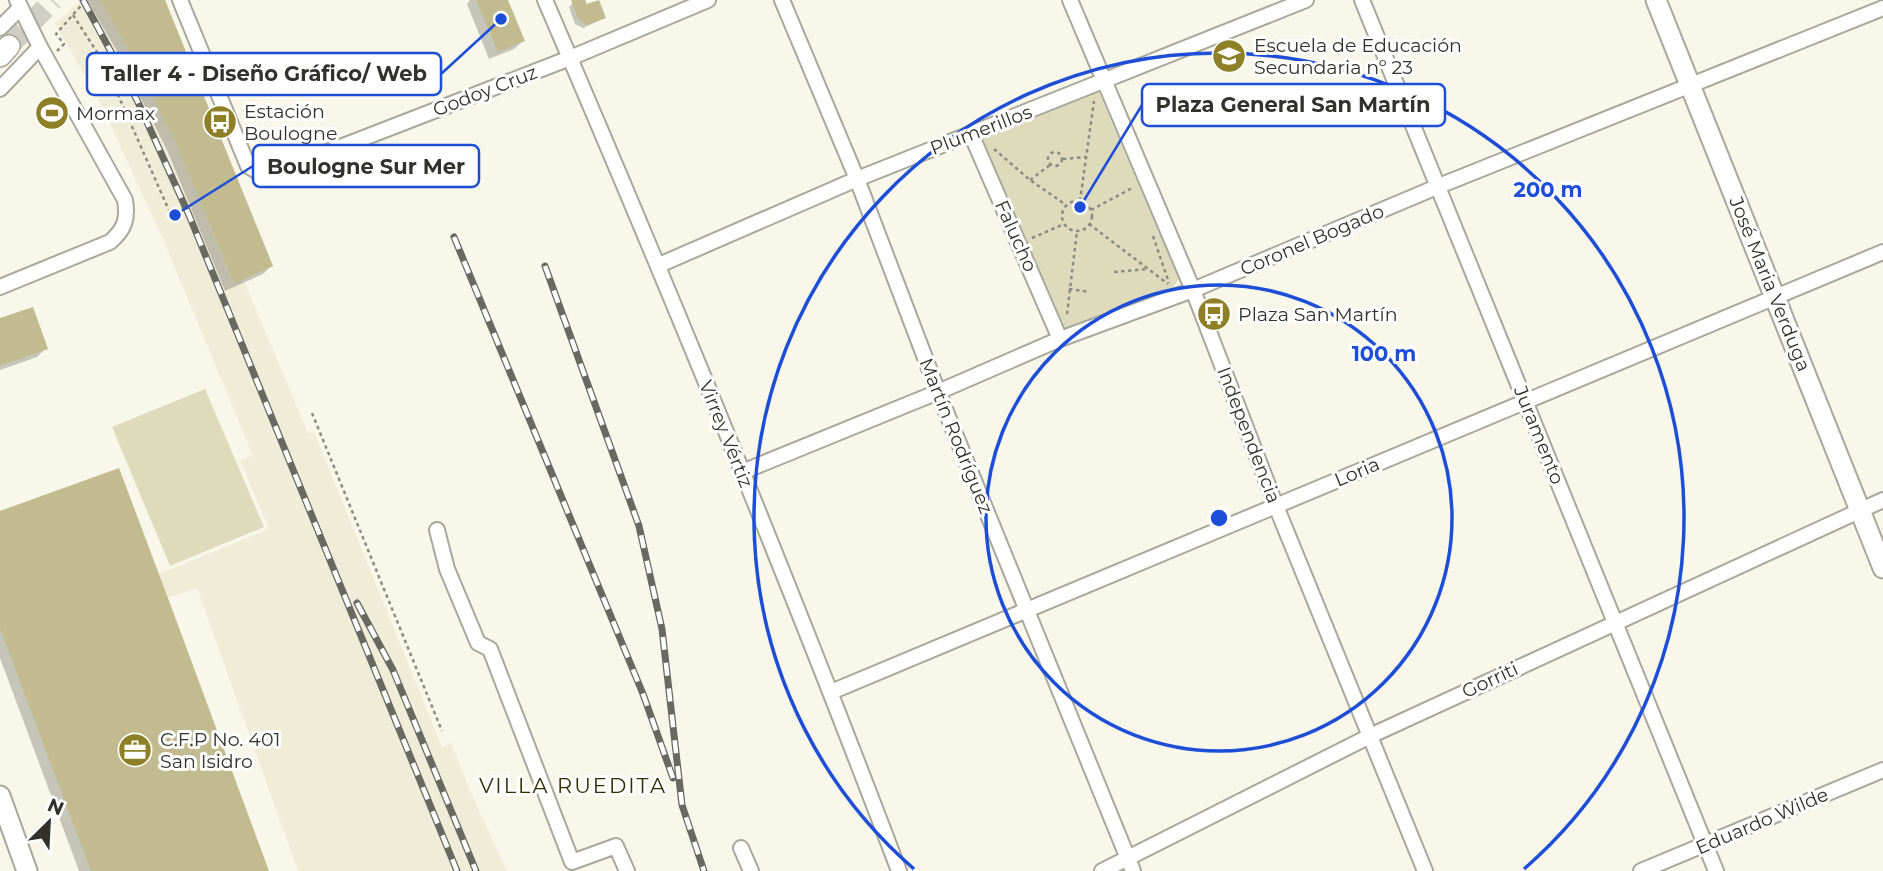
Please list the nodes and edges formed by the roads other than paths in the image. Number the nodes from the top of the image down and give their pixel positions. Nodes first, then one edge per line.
1 (180, 0) edge
2 (545, 0) edge
3 (708, 0) edge
4 (782, 0) edge
5 (1070, 0) edge
6 (1306, 0) edge
7 (1362, 0) edge
8 (1656, 0) edge
9 (18, 4) edge
10 (1883, 8) edge
11 (3, 43) edge
12 (40, 47) junction
13 (570, 58) junction
14 (1691, 85) junction
15 (1100, 88) junction
16 (0, 89) edge
17 (971, 134) junction
18 (857, 179) junction
19 (1439, 186) junction
20 (1883, 252) edge
21 (659, 265) junction
22 (0, 287) edge
23 (1193, 290) junction
24 (1776, 297) junction
25 (1060, 339) junction
26 (938, 392) junction
27 (1525, 400) junction
28 (742, 472) junction
29 (1883, 500) edge
30 (1276, 506) junction
31 (1860, 511) junction
32 (437, 530) dead end
33 (1883, 568) edge
34 (1026, 611) junction
35 (1614, 622) junction
36 (831, 692) junction
37 (1370, 736) junction
38 (1883, 770) edge
39 (0, 796) edge
40 (1705, 846) junction
41 (741, 848) dead end
42 (1131, 865) edge
43 (27, 871) edge
44 (627, 871) edge
45 (751, 871) edge
46 (899, 871) edge
47 (1102, 871) edge
48 (1426, 871) edge
49 (1641, 871) edge
50 (1716, 871) edge

1 - 13 street, Godoy Cruz
2 - 13 street, Virrey Vértiz
3 - 13 street, Godoy Cruz
4 - 18 street, Martín Rodríguez
5 - 15 street, Independencia
6 - 15 street, Plumerillos
7 - 19 street, Juramento
8 - 14 street, José Maria Verduga
9 - 11 street
9 - 12 street
10 - 14 street, Coronel Bogado
12 - 16 street
12 - 22 street
13 - 21 street, Virrey Vértiz
14 - 19 street, Coronel Bogado
14 - 24 street, José Maria Verduga
15 - 17 street, Plumerillos
15 - 23 street, Independencia
17 - 18 street, Plumerillos
17 - 25 street, Falucho
18 - 21 street, Plumerillos
18 - 26 street, Martín Rodríguez
19 - 23 street, Coronel Bogado
19 - 27 street, Juramento
20 - 24 street, Loria
21 - 28 street, Virrey Vértiz
23 - 25 street, Coronel Bogado
23 - 30 street, Independencia
24 - 27 street, Loria
24 - 31 street, José Maria Verduga
25 - 26 street, Coronel Bogado
26 - 28 street, Coronel Bogado
26 - 34 street, Martín Rodríguez
27 - 30 street, Loria
27 - 35 street, Juramento
28 - 36 street, Virrey Vértiz
29 - 31 street, Gorriti
30 - 34 street, Loria
30 - 37 street, Independencia
31 - 33 street, José Maria Verduga
31 - 35 street, Gorriti
32 - 44 street
34 - 36 street, Loria
34 - 42 street, Martín Rodríguez
35 - 37 street, Gorriti
35 - 40 street, Juramento
36 - 46 street, Virrey Vértiz
37 - 42 street, Gorriti
37 - 48 street, Independencia
38 - 40 street, Eduardo Wilde
39 - 43 street
40 - 49 street, Eduardo Wilde
40 - 50 street, Juramento
41 - 45 street
42 - 47 street, Gorriti

